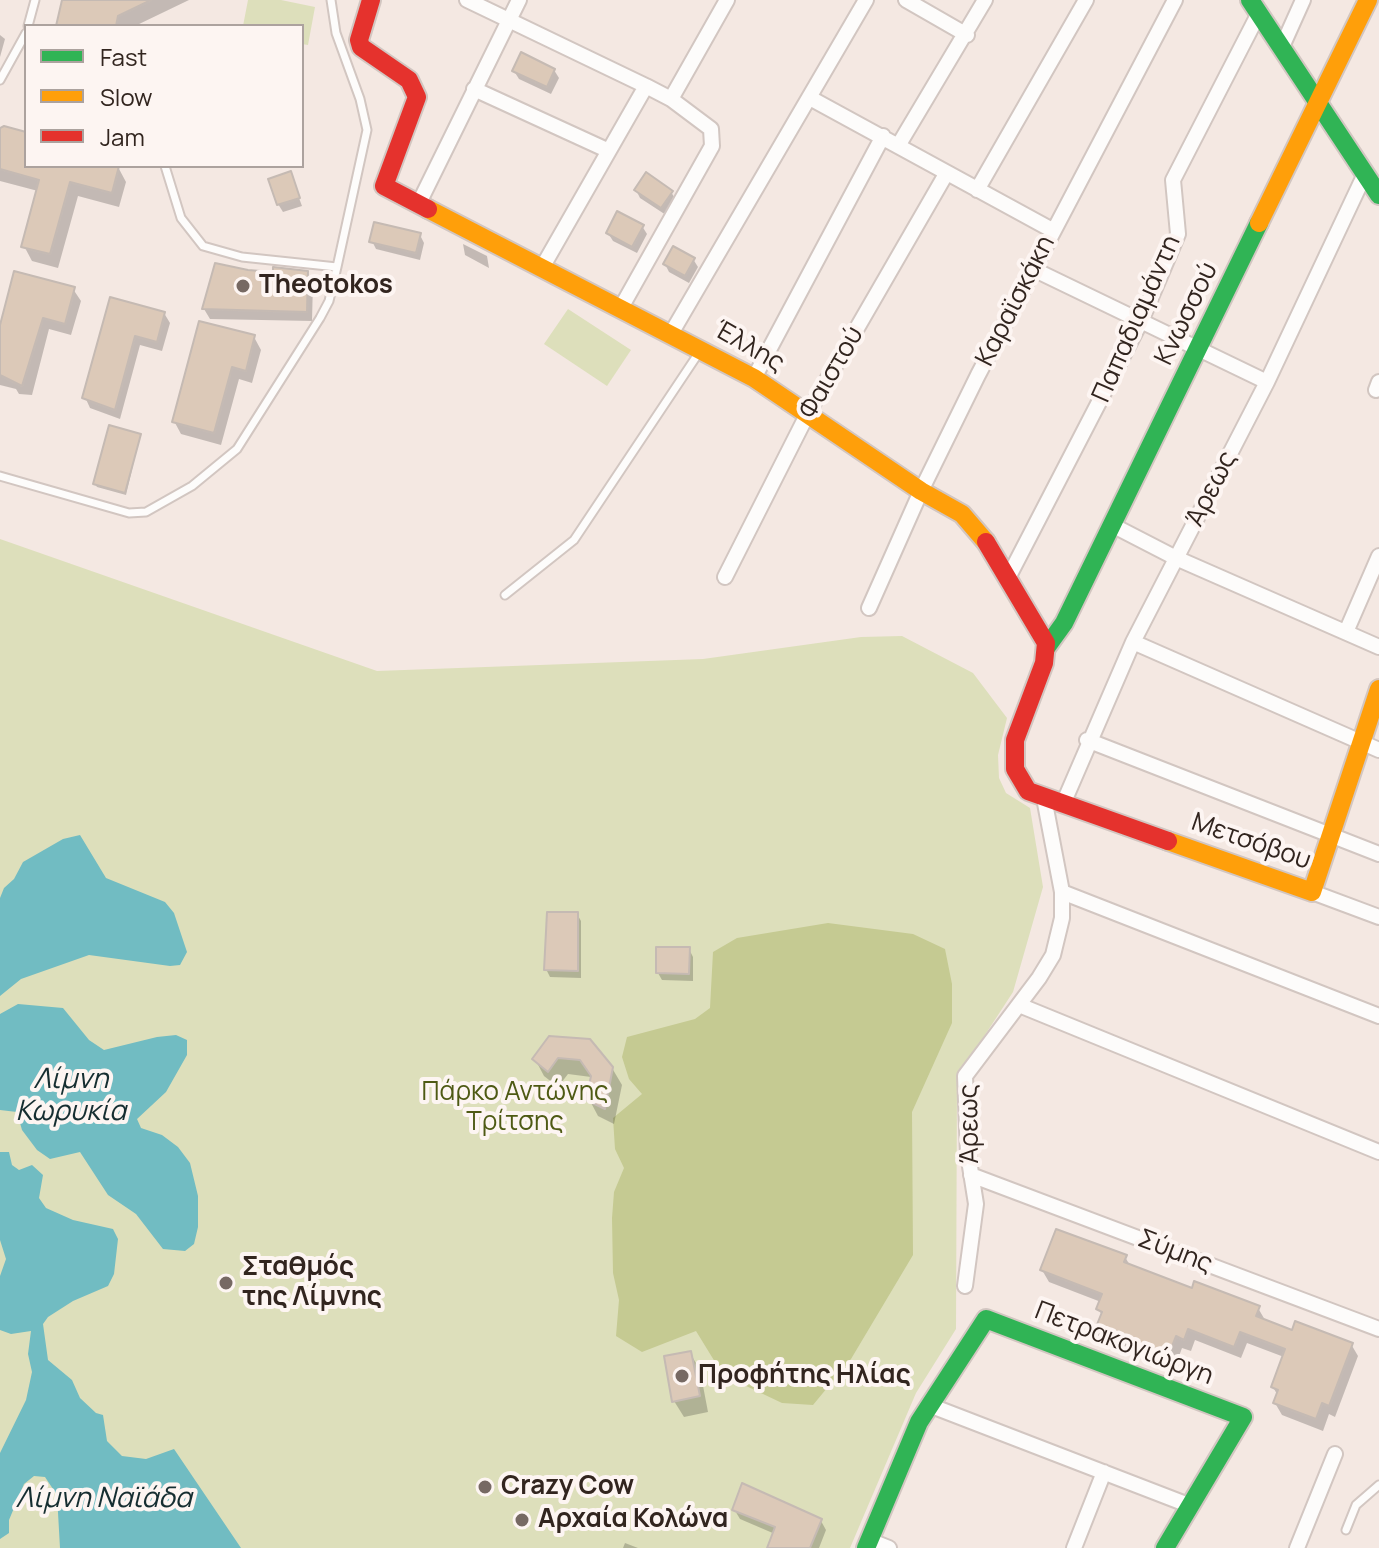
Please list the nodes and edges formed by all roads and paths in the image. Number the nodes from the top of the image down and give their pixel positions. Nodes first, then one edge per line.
1 (35, 0) edge
2 (331, 0) edge
3 (371, 0) edge
4 (467, 0) edge
5 (519, 0) edge
6 (727, 0) edge
7 (866, 0) edge
8 (906, 0) edge
9 (985, 0) edge
10 (1086, 0) edge
11 (1175, 0) edge
12 (1303, 0) edge
13 (1368, 0) edge
14 (1254, 6) edge
15 (510, 18) junction
16 (29, 24) edge
17 (967, 35) junction
18 (24, 38) edge
19 (1281, 49) junction
20 (0, 80) edge
21 (646, 86) junction
22 (474, 89) junction
23 (810, 98) junction
24 (671, 99) junction
25 (1318, 107) junction
26 (883, 136) junction
27 (898, 146) junction
28 (607, 150) junction
29 (166, 168) edge
30 (946, 174) junction
31 (1364, 176) junction
32 (977, 190) junction
33 (1379, 195) edge
34 (419, 203) junction
35 (1052, 230) junction
36 (543, 266) junction
37 (337, 267) junction
38 (1035, 270) junction
39 (622, 306) junction
40 (1141, 321) junction
41 (672, 332) junction
42 (701, 349) junction
43 (1199, 349) junction
44 (754, 378) junction
45 (1267, 382) junction
46 (808, 413) junction
47 (0, 476) edge
48 (921, 491) junction
49 (1112, 525) junction
50 (1379, 556) edge
51 (1176, 558) junction
52 (1009, 576) junction
53 (725, 577) dead end
54 (505, 595) dead end
55 (869, 608) dead end
56 (1346, 632) junction
57 (1133, 642) junction
58 (1379, 647) edge
59 (1046, 648) junction
60 (1379, 689) edge
61 (1087, 740) junction
62 (1361, 743) junction
63 (1379, 750) edge
64 (1044, 798) junction
65 (1063, 804) junction
66 (1333, 836) junction
67 (1379, 854) edge
68 (1062, 892) junction
69 (1312, 892) junction
70 (1379, 917) edge
71 (1019, 1005) junction
72 (1379, 1016) edge
73 (1379, 1152) edge
74 (971, 1175) junction
75 (965, 1286) dead end
76 (1379, 1329) edge
77 (929, 1405) junction
78 (1335, 1454) dead end
79 (1104, 1472) junction
80 (1379, 1485) edge
81 (1191, 1506) junction
82 (1346, 1530) dead end
83 (867, 1544) edge
84 (889, 1548) edge
85 (1074, 1548) edge
86 (1165, 1548) edge
87 (1297, 1548) edge

1 - 16 lane
2 - 37 lane
3 - 34 street, Έλλης
4 - 15 street
5 - 15 street
6 - 24 street
7 - 23 street
8 - 17 street
9 - 17 street
10 - 32 street
11 - 35 street, Καραϊσκάκη
12 - 19 street
13 - 25 street, Κνωσσού
14 - 19 street
14 - 40 street, Παπαδιαμάντη
15 - 21 street
15 - 22 street
17 - 27 street
18 - 20 lane
19 - 25 street
21 - 24 street
21 - 28 street
22 - 28 street
22 - 34 street
23 - 26 street
23 - 41 street
24 - 39 street
25 - 31 street
25 - 43 street, Κνωσσού
26 - 27 street
26 - 44 street
27 - 30 street
28 - 36 street
29 - 37 lane
30 - 32 street
30 - 46 street, Φαιστού
31 - 33 street
31 - 45 street, Άρεως
32 - 35 street
34 - 36 street, Έλλης
35 - 38 street, Καραϊσκάκη
36 - 39 street, Έλλης
37 - 47 lane
38 - 40 street
38 - 48 street, Καραϊσκάκη
39 - 41 street, Έλλης
40 - 43 street
40 - 52 street, Παπαδιαμάντη
41 - 42 street, Έλλης
42 - 44 street, Έλλης
42 - 54 lane
43 - 45 street
43 - 49 street, Κνωσσού
44 - 46 street, Έλλης
45 - 51 street, Άρεως
46 - 48 street, Έλλης
46 - 53 street, Φαιστού
48 - 52 street, Έλλης
48 - 55 street, Καραϊσκάκη
49 - 51 street
49 - 59 street, Κνωσσού
50 - 56 street
51 - 56 street
51 - 57 street, Άρεως
52 - 59 street, Έλλης
56 - 58 street
57 - 61 street, Άρεως
57 - 62 street
59 - 64 street
60 - 62 street, Μετσόβου
61 - 65 street, Άρεως
61 - 66 street
62 - 63 street
62 - 66 street, Μετσόβου
64 - 65 street
64 - 68 street, Άρεως
65 - 69 street, Μετσόβου
66 - 67 street
66 - 69 street, Μετσόβου
68 - 71 street, Άρεως
68 - 72 street
69 - 70 street
71 - 73 street
71 - 74 street, Άρεως
74 - 75 street, Άρεως
74 - 76 street, Σύμης
77 - 79 street
77 - 81 street, Πετρακογιώργη
77 - 83 street
78 - 87 street
79 - 81 street
79 - 85 street
80 - 82 lane
81 - 86 street
83 - 84 street

